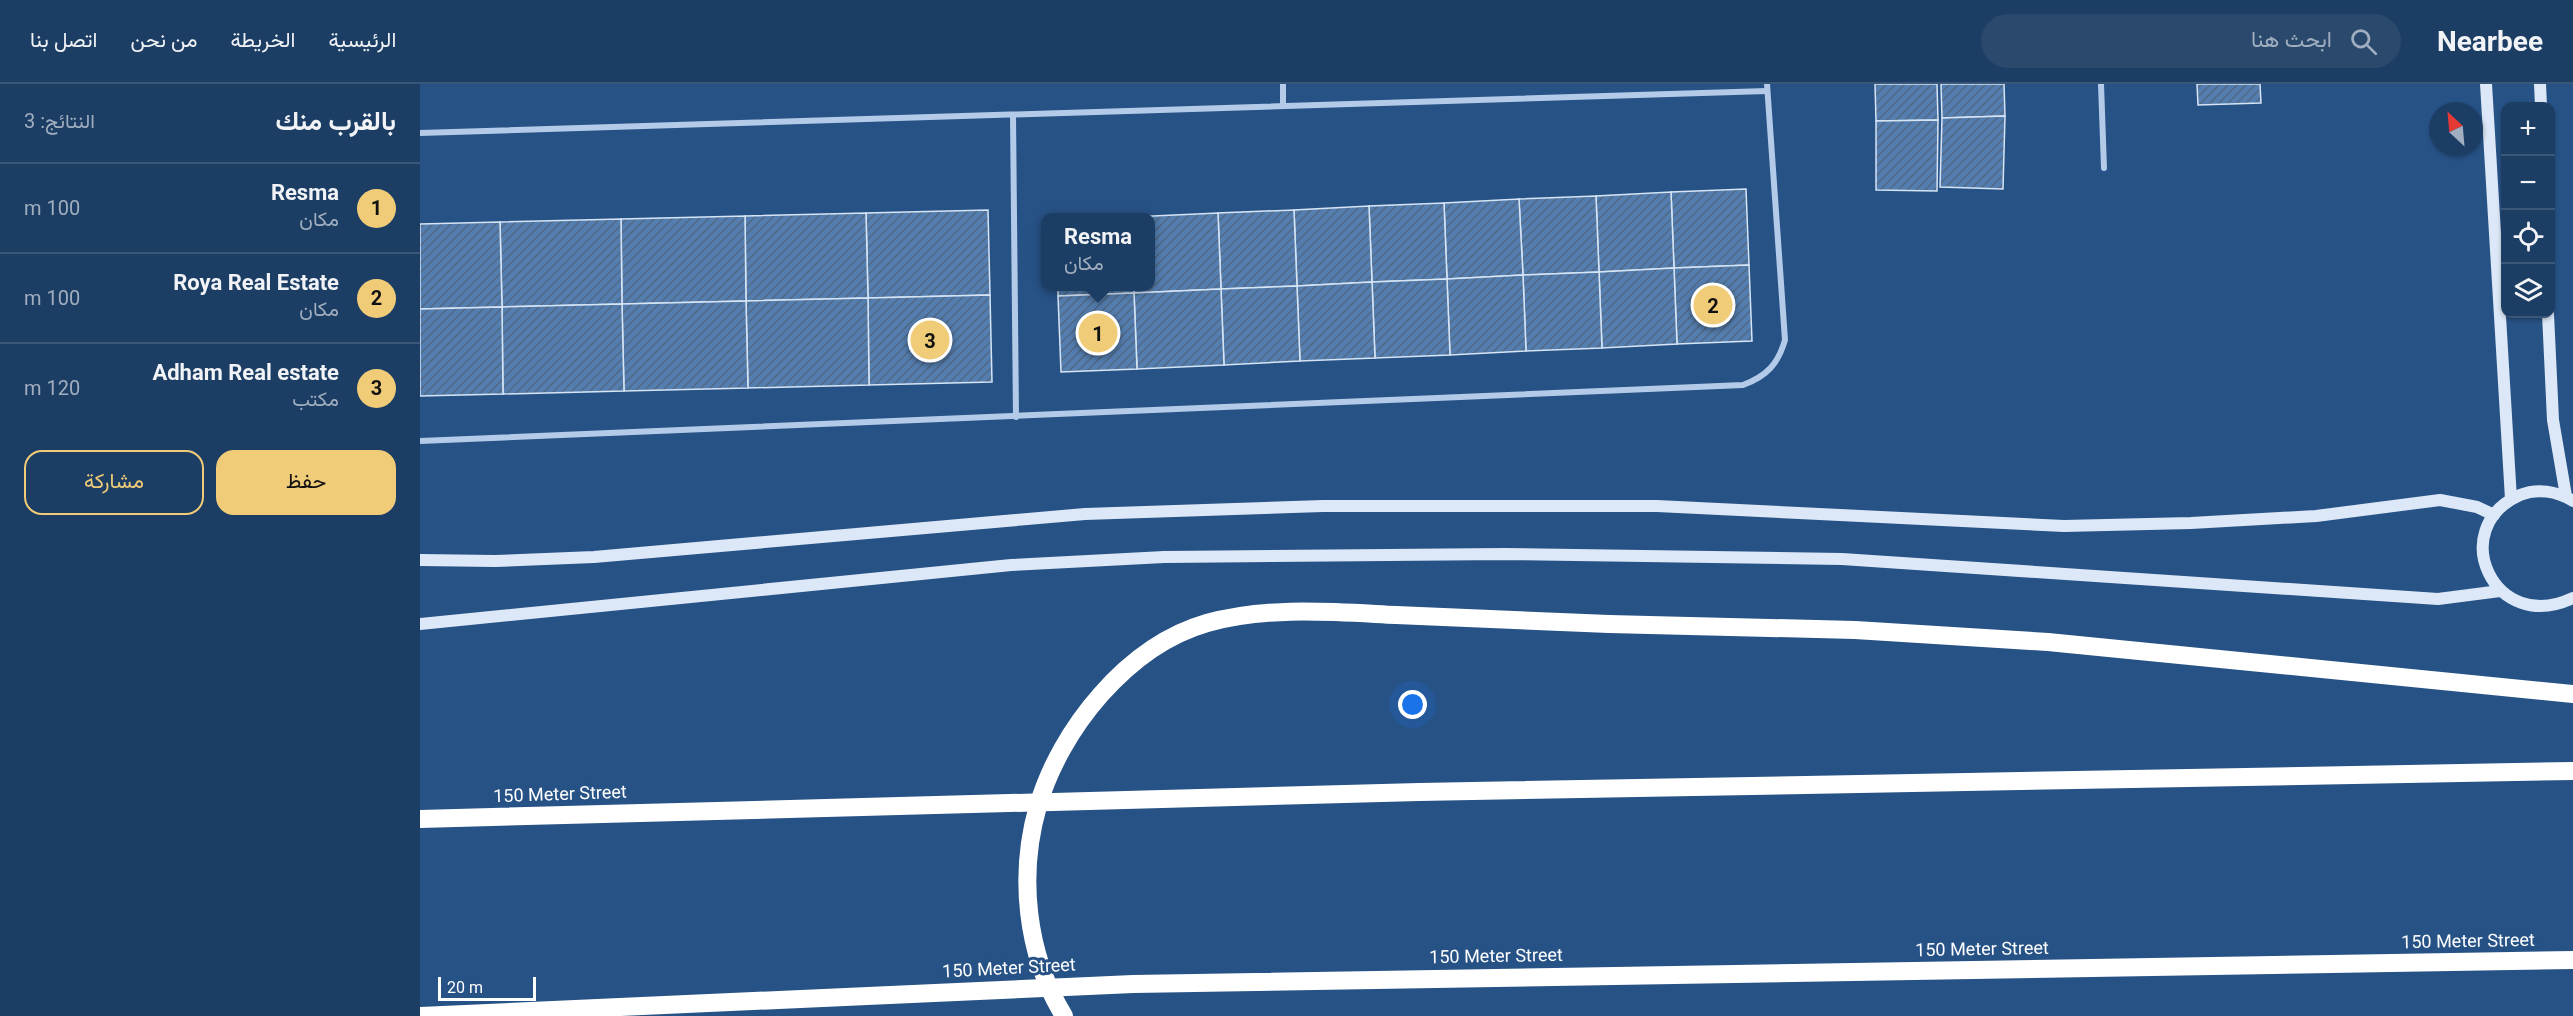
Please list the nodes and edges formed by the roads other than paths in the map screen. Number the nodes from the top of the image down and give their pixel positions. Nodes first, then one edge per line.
1 (1283, 84) edge
2 (2101, 84) edge
3 (2486, 84) edge
4 (2540, 84) edge
5 (1767, 88) edge
6 (2541, 102) edge
7 (1283, 106) junction
8 (1013, 115) junction
9 (420, 133) edge
10 (2104, 168) dead end
11 (2548, 318) edge
12 (1016, 417) junction
13 (420, 441) edge
14 (2569, 498) edge
15 (2511, 499) junction
16 (2494, 515) junction
17 (420, 560) edge
18 (2500, 591) junction
19 (2573, 598) edge
20 (420, 624) edge
21 (2573, 694) edge
22 (2573, 771) edge
23 (420, 819) edge
24 (2573, 960) edge
25 (420, 1016) edge
26 (1064, 1016) edge

1 - 7 street
2 - 10 street
3 - 15 street
4 - 6 street
5 - 7 street
5 - 12 street
7 - 8 street
8 - 9 street
8 - 12 street
11 - 14 street
12 - 13 street
14 - 15 street
15 - 16 street
16 - 17 street
16 - 18 street
18 - 19 street
18 - 20 street
21 - 26 highway, bridge
22 - 23 highway, 150 Meter Street
24 - 25 highway, 150 Meter Street

